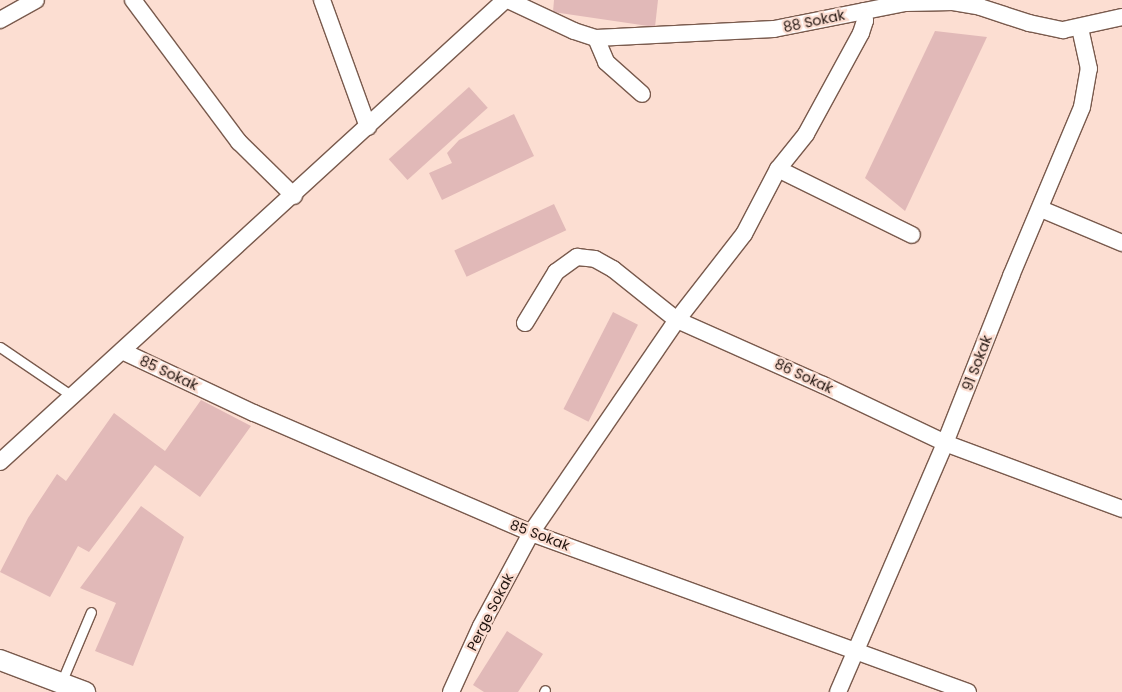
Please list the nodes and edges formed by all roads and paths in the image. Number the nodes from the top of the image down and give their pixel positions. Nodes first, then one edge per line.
1 (36, 0) edge
2 (133, 0) edge
3 (322, 0) edge
4 (507, 0) edge
5 (904, 1) edge
6 (992, 5) edge
7 (864, 11) junction
8 (1122, 17) edge
9 (0, 20) edge
10 (1080, 28) junction
11 (596, 38) junction
12 (642, 94) dead end
13 (368, 127) junction
14 (778, 169) junction
15 (294, 196) junction
16 (1041, 209) junction
17 (912, 235) dead end
18 (1122, 243) edge
19 (677, 320) junction
20 (525, 323) dead end
21 (0, 347) edge
22 (122, 351) junction
23 (72, 396) junction
24 (945, 443) junction
25 (0, 462) edge
26 (1122, 509) edge
27 (531, 533) junction
28 (91, 612) dead end
29 (856, 650) junction
30 (0, 660) edge
31 (61, 683) junction
32 (85, 692) edge
33 (451, 692) edge
34 (838, 692) edge
35 (968, 692) edge

1 - 9 street
2 - 15 street
3 - 13 street
4 - 11 street, 88 Sokak
4 - 13 street
5 - 6 street, 88 Sokak
5 - 7 street, 88 Sokak
6 - 10 street, 88 Sokak
7 - 11 street, 88 Sokak
7 - 14 street, Perge Sokak
8 - 10 street, 88 Sokak
10 - 16 street, 91 Sokak
11 - 12 street
13 - 15 street
14 - 17 street
14 - 19 street, Perge Sokak
15 - 22 street
16 - 18 street
16 - 24 street, 91 Sokak
19 - 20 street, 86 Sokak
19 - 24 street, 86 Sokak
19 - 27 street, Perge Sokak
21 - 23 lane
22 - 23 street
22 - 27 street, 85 Sokak
23 - 25 street
24 - 26 street, 86 Sokak
24 - 29 street, 91 Sokak
27 - 29 street, 85 Sokak
27 - 33 street, Perge Sokak
28 - 31 lane
29 - 34 street, 91 Sokak
29 - 35 street, 85 Sokak
30 - 31 street
31 - 32 street

